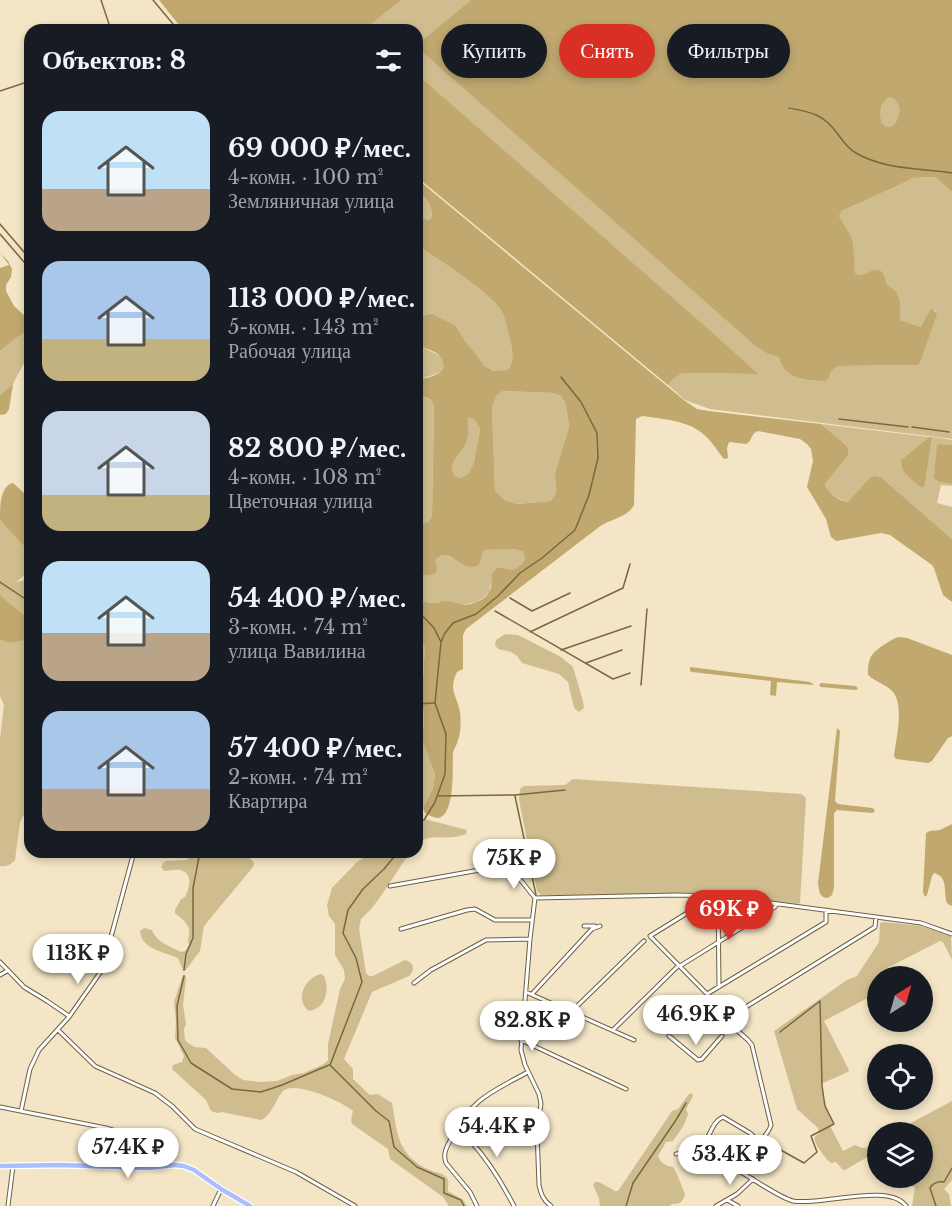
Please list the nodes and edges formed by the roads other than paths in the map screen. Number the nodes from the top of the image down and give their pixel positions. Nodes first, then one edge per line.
1 (132, 858) edge
2 (390, 886) dead end
3 (718, 896) junction
4 (535, 898) junction
5 (777, 904) junction
6 (826, 910) junction
7 (876, 917) junction
8 (532, 920) junction
9 (584, 926) dead end
10 (401, 929) dead end
11 (952, 934) edge
12 (530, 939) junction
13 (644, 940) dead end
14 (718, 942) junction
15 (0, 962) edge
16 (678, 966) junction
17 (7, 971) junction
18 (0, 975) edge
19 (414, 983) dead end
20 (719, 987) junction
21 (525, 992) junction
22 (532, 994) junction
23 (707, 994) junction
24 (571, 1012) junction
25 (69, 1017) junction
26 (728, 1018) junction
27 (58, 1030) junction
28 (613, 1030) junction
29 (669, 1036) dead end
30 (722, 1036) dead end
31 (521, 1040) junction
32 (634, 1040) dead end
33 (528, 1072) junction
34 (626, 1089) dead end
35 (0, 1107) edge
36 (21, 1111) junction
37 (456, 1129) junction
38 (759, 1141) junction
39 (676, 1154) dead end
40 (0, 1166) edge
41 (13, 1166) junction
42 (143, 1168) junction
43 (753, 1179) junction
44 (221, 1189) junction
45 (727, 1200) junction
46 (822, 1200) junction
47 (8, 1206) edge
48 (213, 1206) edge
49 (250, 1206) edge
50 (356, 1206) edge
51 (477, 1206) edge
52 (514, 1206) edge
53 (551, 1206) edge
54 (716, 1206) edge
55 (738, 1206) edge
56 (822, 1206) edge
57 (906, 1206) edge

1 - 25 street
2 - 4 street
3 - 4 street
3 - 5 street
3 - 14 street
3 - 16 street
4 - 8 street
5 - 6 street
5 - 14 street
6 - 7 street
6 - 20 street
7 - 11 street
7 - 26 street
8 - 10 street
8 - 12 street
9 - 22 street
12 - 19 street
12 - 21 street
13 - 24 street
14 - 16 street
14 - 20 street
15 - 17 street
16 - 23 street
16 - 28 street
17 - 18 street
17 - 25 street
20 - 23 street
21 - 22 street
21 - 31 street
22 - 24 street
23 - 26 street
24 - 28 street
25 - 27 street
26 - 38 street
27 - 36 street
27 - 50 street
28 - 32 street
29 - 30 street
31 - 33 street
31 - 34 street
33 - 37 street
33 - 53 street
35 - 36 street
36 - 42 street
37 - 51 street
37 - 52 street
38 - 39 street
38 - 43 street
40 - 41 main road
41 - 42 main road
41 - 47 street
42 - 44 main road
43 - 45 street
43 - 46 street
44 - 48 street
44 - 49 main road
45 - 54 street
45 - 55 street
46 - 56 street
46 - 57 street

